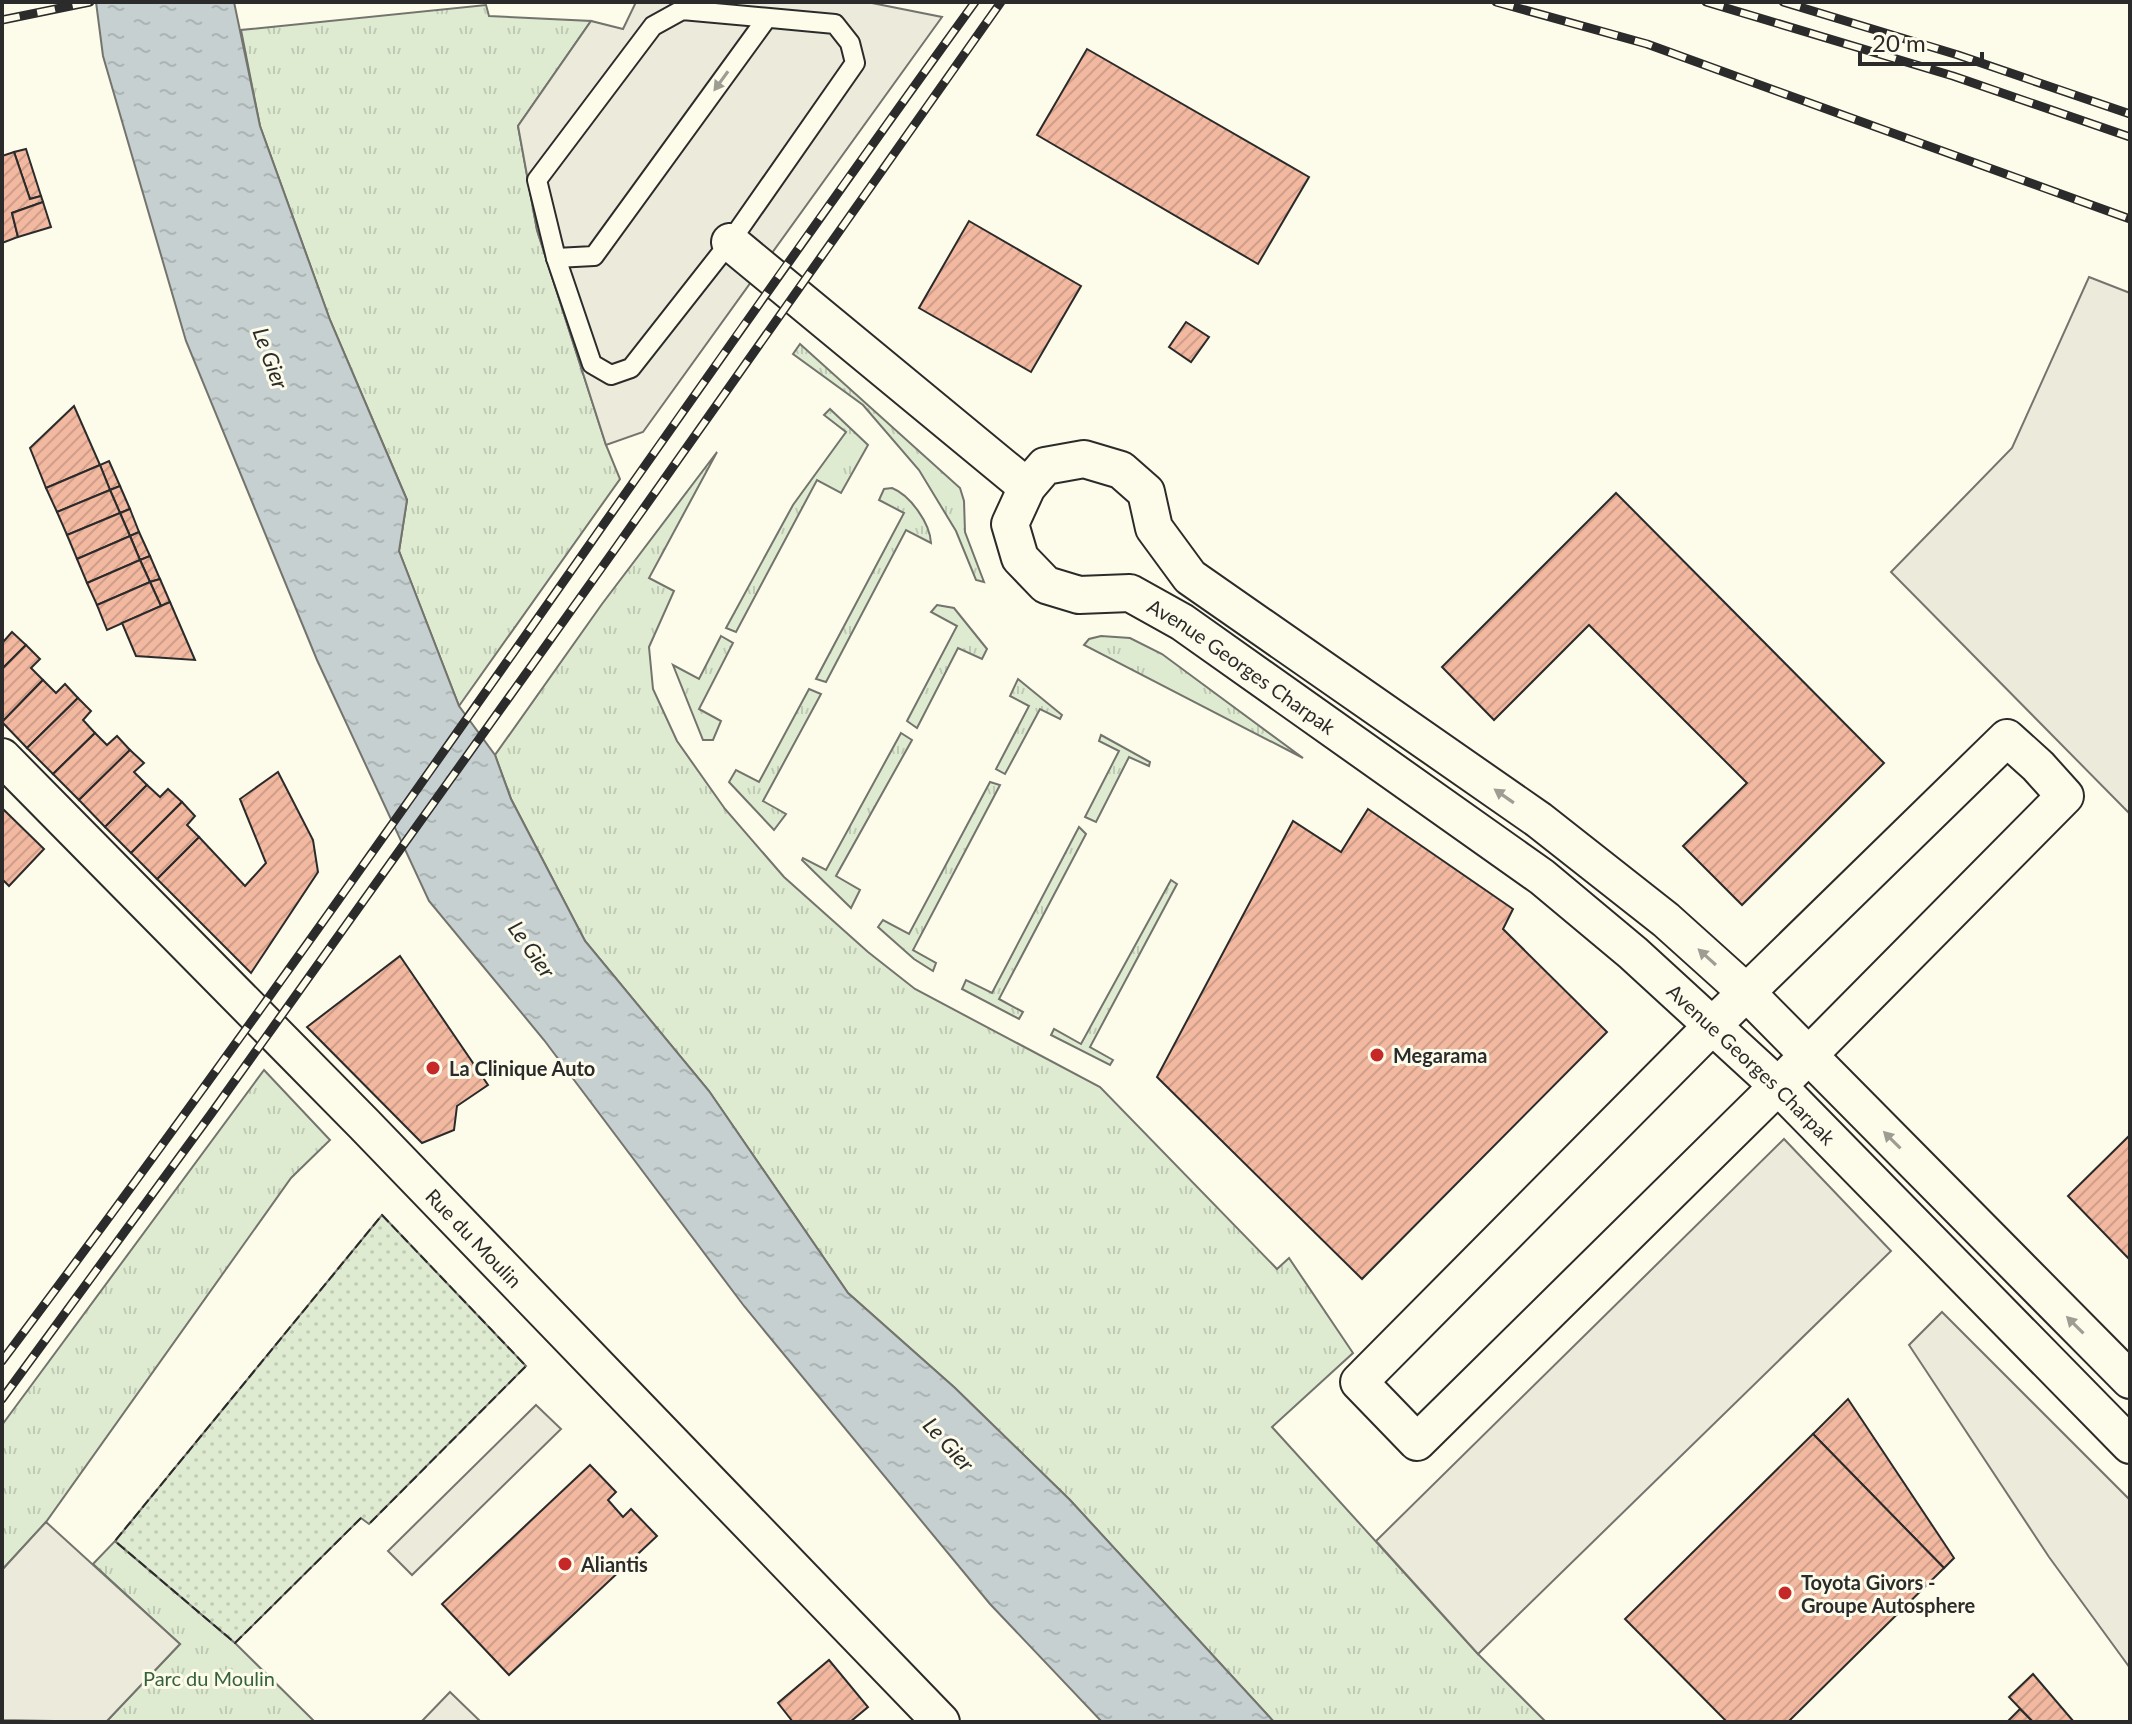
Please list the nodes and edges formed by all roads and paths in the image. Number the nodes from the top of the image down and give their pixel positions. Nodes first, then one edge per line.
1 (767, 18) junction
2 (730, 242) junction
3 (556, 258) junction
4 (1027, 487) junction
5 (2, 757) edge
6 (1591, 889) junction
7 (1746, 992) junction
8 (1713, 1025) junction
9 (1808, 1056) junction
10 (1778, 1086) junction
11 (2130, 1380) edge
12 (2130, 1445) edge
13 (926, 1717) edge

1 - 2 lane
1 -> 3 lane
1 - 3 lane
2 - 3 lane
2 - 4 street
6 -> 4 street, Avenue Georges Charpak
4 - 6 street, Avenue Georges Charpak
5 - 13 street, Rue du Moulin
7 -> 6 street, Avenue Georges Charpak
6 - 8 street, Avenue Georges Charpak
7 - 8 street
7 - 9 street, Avenue Georges Charpak
7 - 9 street
8 - 10 street, Avenue Georges Charpak
8 - 10 street
9 - 10 street
11 -> 9 street, Avenue Georges Charpak
10 - 12 street, Avenue Georges Charpak

